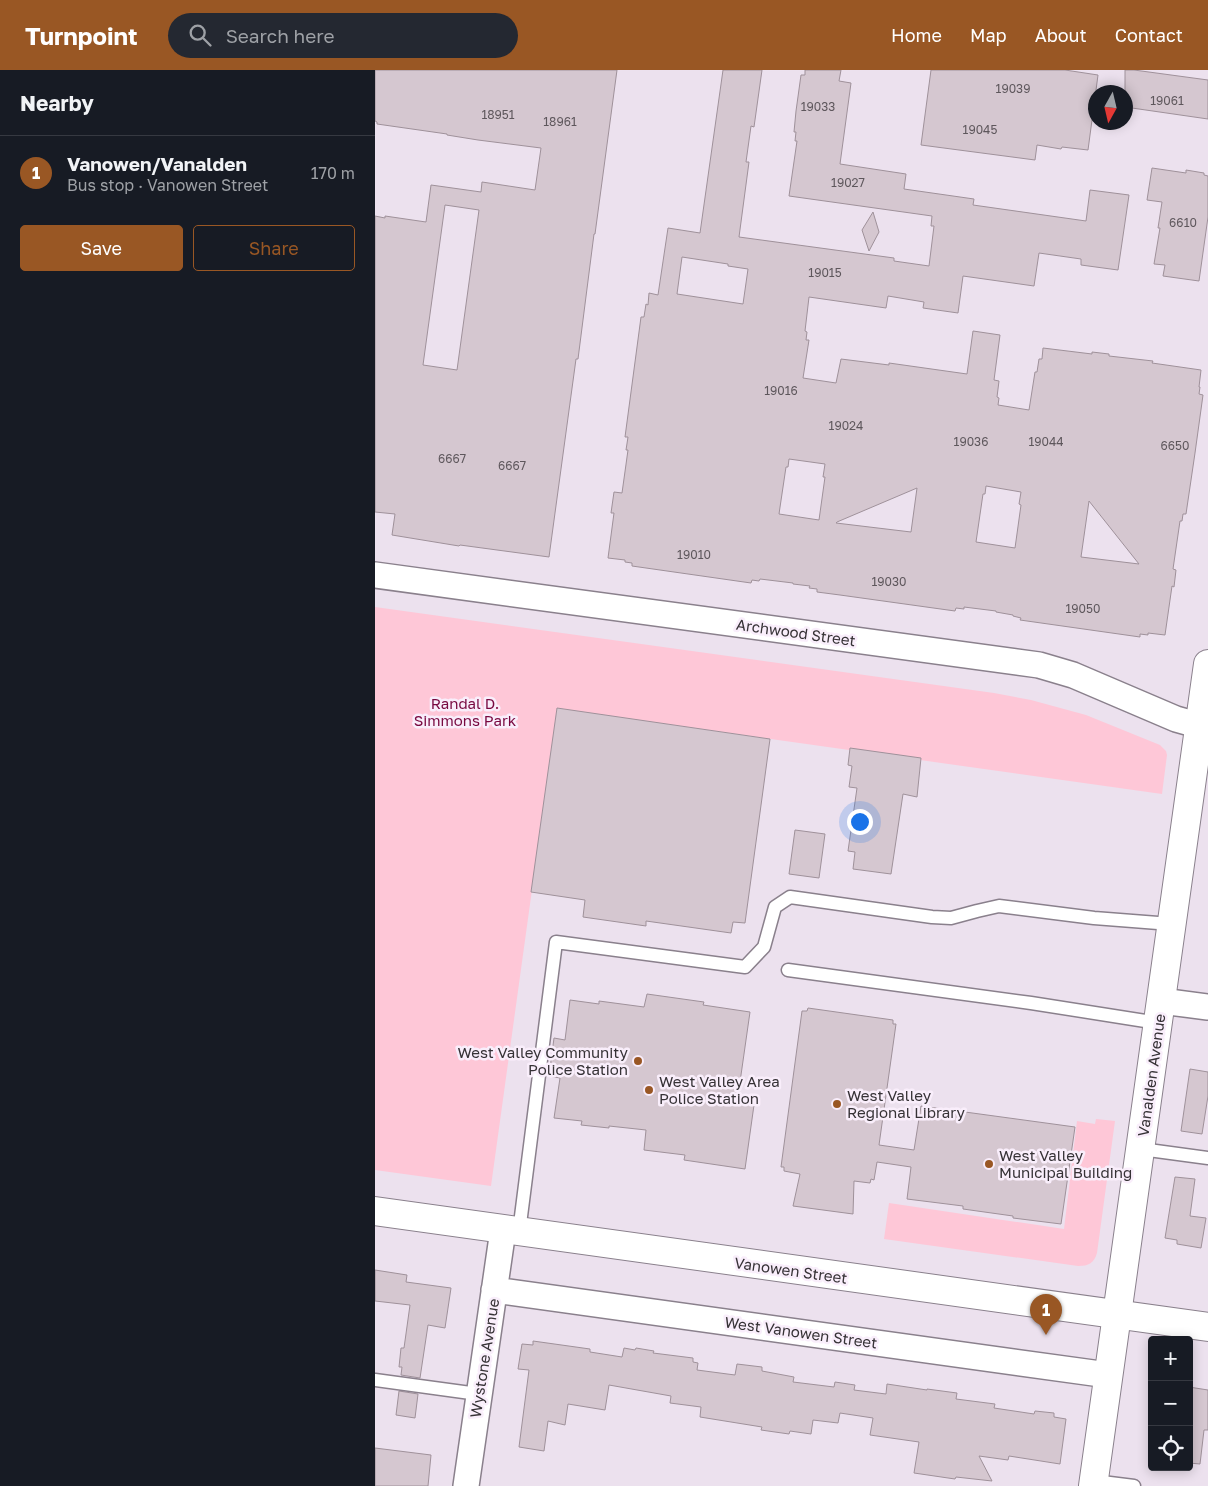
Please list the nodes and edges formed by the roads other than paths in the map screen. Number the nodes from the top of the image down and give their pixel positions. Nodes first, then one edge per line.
1 (375, 574) edge
2 (1208, 664) edge
3 (1204, 727) edge
4 (1171, 924) junction
5 (788, 970) dead end
6 (1208, 1008) edge
7 (1160, 1012) junction
8 (1141, 1149) junction
9 (1208, 1158) edge
10 (375, 1212) edge
11 (511, 1231) junction
12 (495, 1290) junction
13 (1117, 1314) junction
14 (1208, 1327) edge
15 (1108, 1376) junction
16 (375, 1380) edge
17 (478, 1394) junction
18 (1094, 1484) edge
19 (466, 1486) edge
20 (1134, 1486) edge

1 - 3 street, Archwood Street
2 - 3 main road, Vanalden Avenue
3 - 4 main road, Vanalden Avenue
4 - 7 main road, Vanalden Avenue
4 - 11 lane
5 - 7 lane
6 - 7 street
7 - 8 main road, Vanalden Avenue
8 - 9 lane
8 - 13 main road, Vanalden Avenue
10 - 11 main road, Vanowen Street
11 - 12 street, Wystone Avenue
11 - 13 main road, Vanowen Street
12 - 15 street, West Vanowen Street
12 - 17 street, Wystone Avenue
13 - 14 main road, Vanowen Street
13 - 15 main road, Vanalden Avenue
15 - 18 main road, Vanalden Avenue
16 - 17 lane
17 - 19 street, Wystone Avenue
18 - 20 lane

